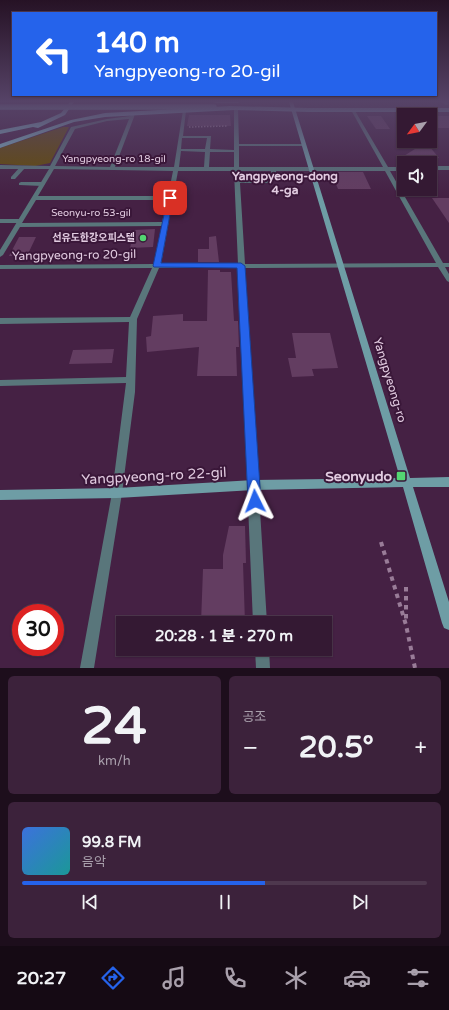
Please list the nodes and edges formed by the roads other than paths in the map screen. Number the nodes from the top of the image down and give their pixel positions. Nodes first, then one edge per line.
1 (17, 133) edge
2 (37, 133) edge
3 (70, 133) edge
4 (125, 133) edge
5 (181, 133) edge
6 (237, 133) edge
7 (301, 133) edge
8 (366, 133) edge
9 (180, 137) junction
10 (0, 139) edge
11 (304, 144) junction
12 (0, 146) edge
13 (237, 148) junction
14 (178, 150) junction
15 (208, 150) junction
16 (0, 167) edge
17 (22, 168) junction
18 (52, 168) junction
19 (176, 168) junction
20 (206, 168) junction
21 (236, 168) junction
22 (273, 168) junction
23 (397, 168) edge
24 (437, 168) edge
25 (449, 168) edge
26 (112, 169) junction
27 (311, 169) junction
28 (386, 169) junction
29 (13, 178) dead end
30 (237, 181) junction
31 (21, 184) dead end
32 (42, 184) junction
33 (34, 198) junction
34 (170, 198) junction
35 (0, 221) edge
36 (19, 223) junction
37 (165, 224) junction
38 (0, 255) edge
39 (441, 265) junction
40 (449, 265) edge
41 (157, 266) junction
42 (241, 266) junction
43 (341, 266) junction
44 (0, 267) edge
45 (449, 280) edge
46 (132, 319) junction
47 (0, 321) edge
48 (130, 380) junction
49 (0, 383) edge
50 (406, 482) junction
51 (449, 482) edge
52 (254, 485) junction
53 (117, 493) junction
54 (0, 495) edge
55 (260, 616) edge
56 (449, 623) edge
57 (262, 656) edge
58 (87, 668) edge
59 (263, 668) edge

1 - 10 main road
2 - 12 main road
3 - 18 street
4 - 26 street
5 - 9 street
6 - 13 street
7 - 11 main road, Yangpyeong-ro
8 - 28 street
9 - 14 street
9 - 15 street
11 - 13 street
11 - 27 main road, Yangpyeong-ro
13 - 15 street
13 - 21 street
14 - 15 street
14 - 19 street
15 - 20 street
16 - 17 street, Yangpyeong-ro 18-gil
17 - 18 street, Yangpyeong-ro 18-gil
17 - 29 street
18 - 26 street, Yangpyeong-ro 18-gil
18 - 32 street
19 - 20 street, Yangpyeong-ro 18-gil
19 - 26 street, Yangpyeong-ro 18-gil
19 - 34 street
20 - 21 street, Yangpyeong-ro 18-gil
21 - 22 street, Yangpyeong-ro 18-gil
21 - 30 street
22 - 27 street, Yangpyeong-ro 18-gil
22 - 30 street
23 - 28 street, Yangpyeong-ro 18-gil
24 - 25 street
27 - 28 street, Yangpyeong-ro 18-gil
27 - 43 main road, Yangpyeong-ro
28 - 39 street
30 - 42 street
31 - 32 street
32 - 33 street
33 - 34 street, Seonyu-ro 53-gil
33 - 36 street
34 - 37 street
35 - 36 street, Seonyu-ro 53-gil
36 - 37 street, Seonyu-ro 53-gil
36 - 38 street
37 - 41 street
39 - 40 street, Yangpyeong-ro 20-gil
39 - 43 street, Yangpyeong-ro 20-gil
39 - 45 street
41 - 42 street, Yangpyeong-ro 20-gil
41 - 44 street, Yangpyeong-ro 20-gil
41 - 46 street
42 - 43 street, Yangpyeong-ro 20-gil
42 - 52 street
43 - 50 main road, Yangpyeong-ro
46 - 47 street
46 - 48 street
48 - 49 street
48 - 53 street
50 - 51 main road, Yangpyeong-ro 22-gil
50 - 52 main road, Yangpyeong-ro 22-gil
50 - 56 main road, Yangpyeong-ro
52 - 53 main road, Yangpyeong-ro 22-gil
52 - 55 street
53 - 54 main road, Yangpyeong-ro 22-gil
53 - 58 street
57 - 59 street

